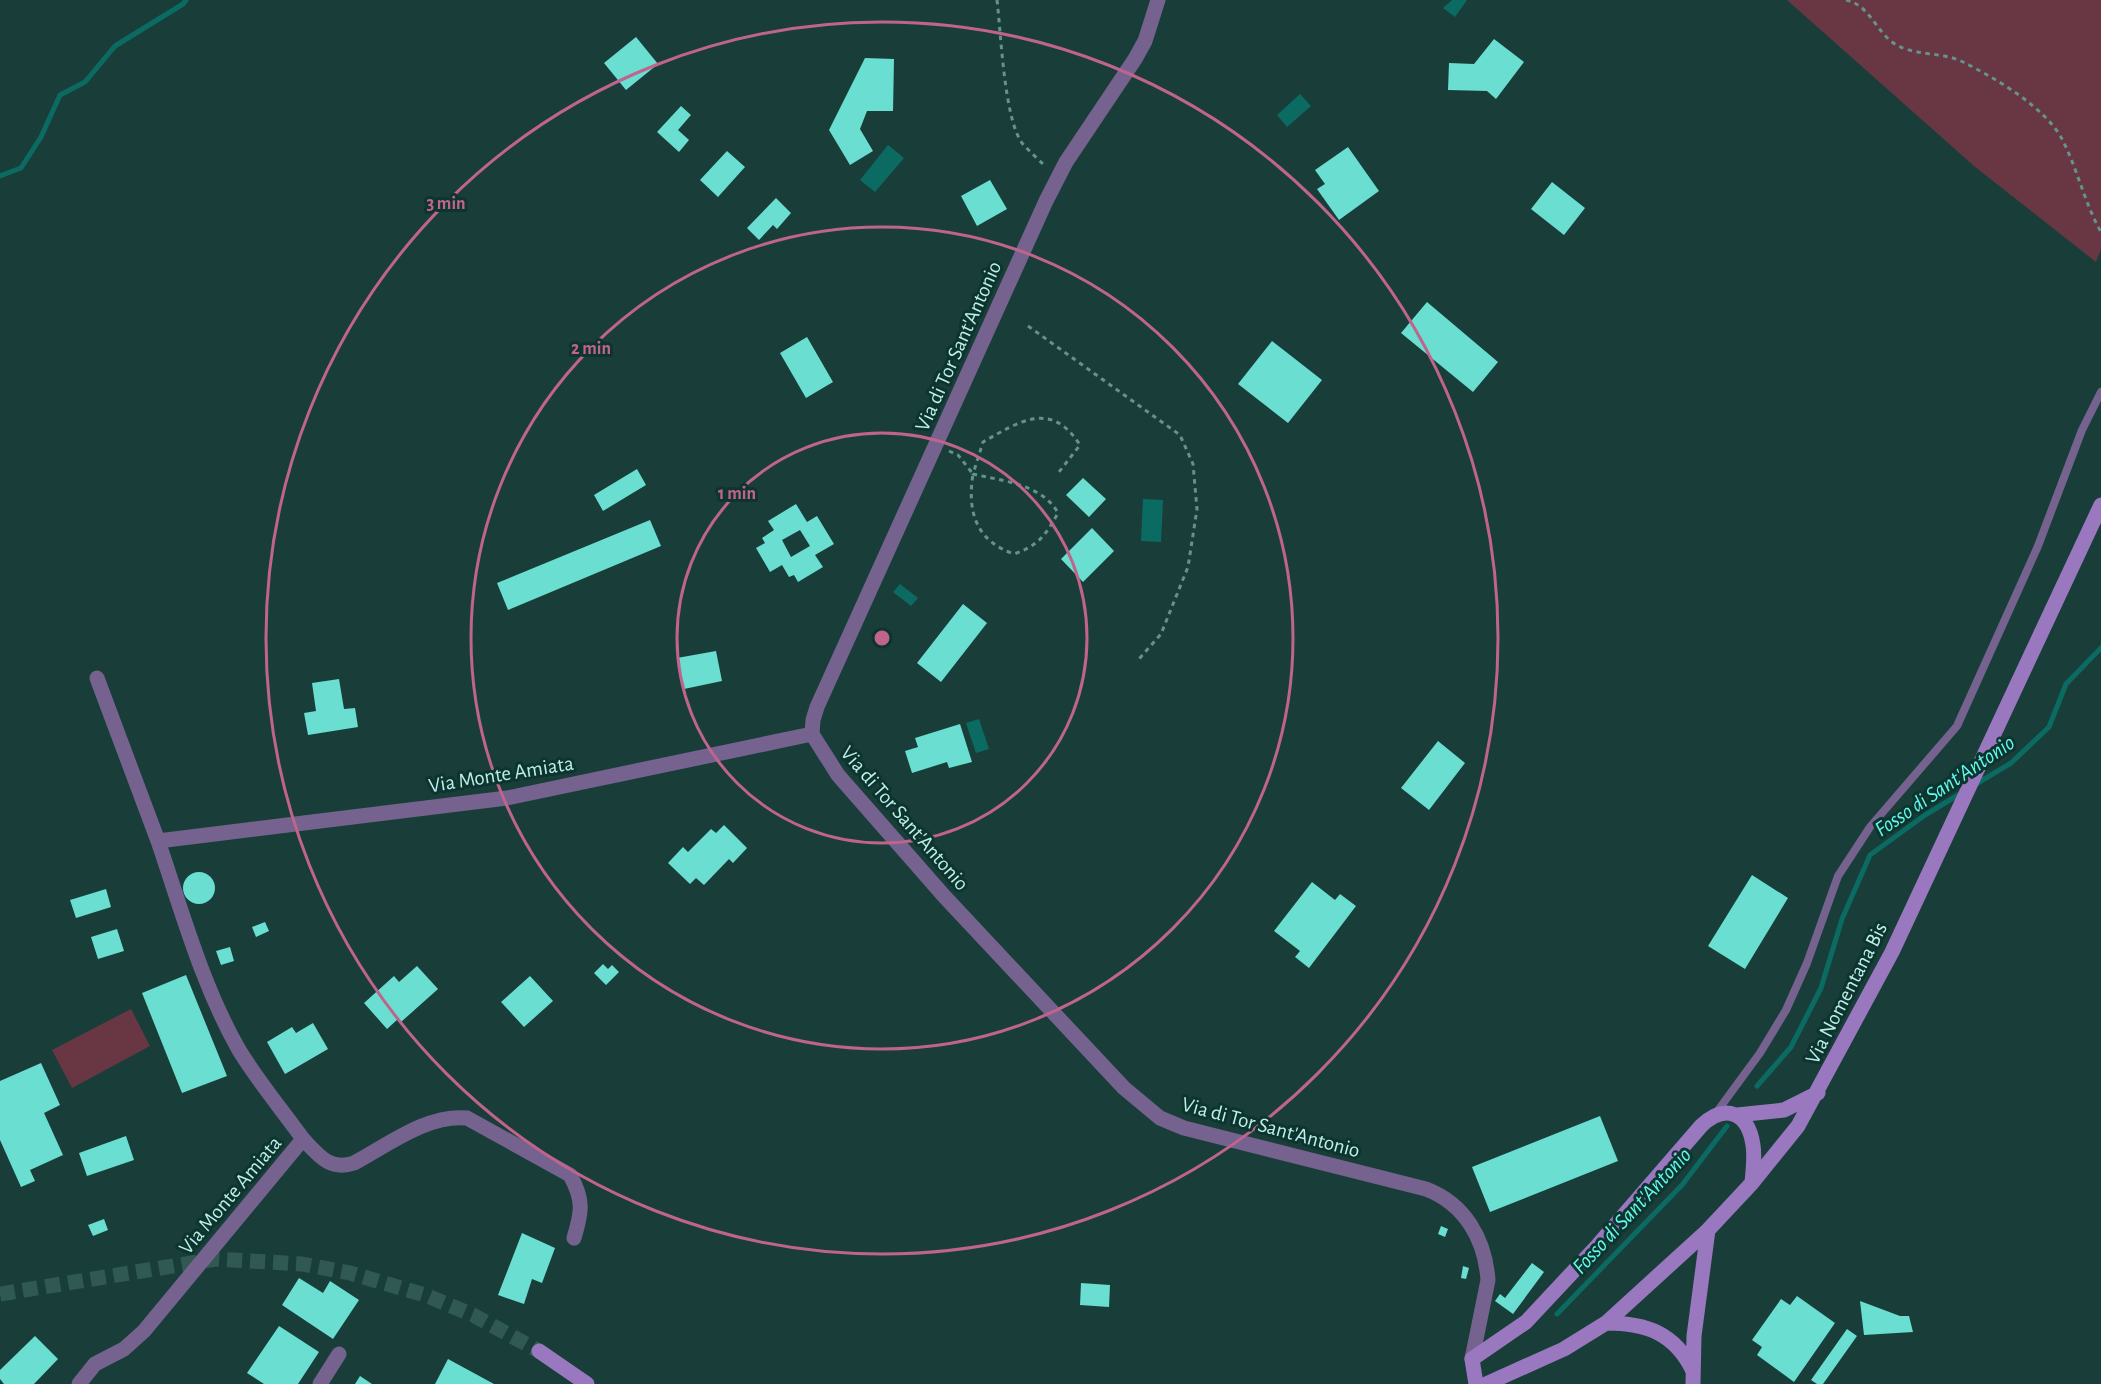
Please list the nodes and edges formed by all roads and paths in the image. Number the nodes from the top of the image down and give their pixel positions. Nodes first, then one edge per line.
1 (997, 0) edge
2 (1158, 0) edge
3 (1846, 0) edge
4 (1046, 168) dead end
5 (2101, 232) edge
6 (1028, 326) dead end
7 (2101, 392) edge
8 (936, 445) junction
9 (1059, 472) dead end
10 (973, 474) junction
11 (2101, 505) edge
12 (1139, 659) dead end
13 (97, 678) dead end
14 (812, 734) junction
15 (158, 841) junction
16 (1818, 1093) junction
17 (1715, 1114) junction
18 (1737, 1115) junction
19 (303, 1139) junction
20 (1752, 1183) junction
21 (1708, 1230) junction
22 (574, 1238) dead end
23 (1606, 1323) junction
24 (538, 1351) tunnel mouth
25 (339, 1354) dead end
26 (1472, 1359) junction
27 (1693, 1378) edge
28 (79, 1384) edge
29 (320, 1384) edge
30 (587, 1384) edge
31 (1476, 1384) edge
32 (1486, 1384) edge

1 - 4 path
2 - 8 street, Via di Tor Sant'Antonio
3 - 5 path
6 - 12 path
7 - 17 lane
8 - 10 path
8 - 14 street, Via di Tor Sant'Antonio
9 - 10 path
10 - 10 path
11 - 16 main road, Via Nomentana Bis
13 - 15 street, Via Monte Amiata
14 - 15 street, Via Monte Amiata
14 - 26 street, Via di Tor Sant'Antonio
15 - 19 street, Via Monte Amiata
16 - 18 main road
16 - 20 main road, Via Nomentana Bis
17 - 18 main road
17 - 26 main road
18 - 20 main road
19 - 22 street
19 - 28 street, Via Monte Amiata
20 - 21 main road, Via Nomentana Bis
21 - 23 main road, Via Nomentana Bis
21 - 27 main road
23 - 27 main road
23 - 32 main road, Via Nomentana Bis
24 - 30 main road
25 - 29 street
26 - 31 main road, Via di Tor Sant'Antonio

